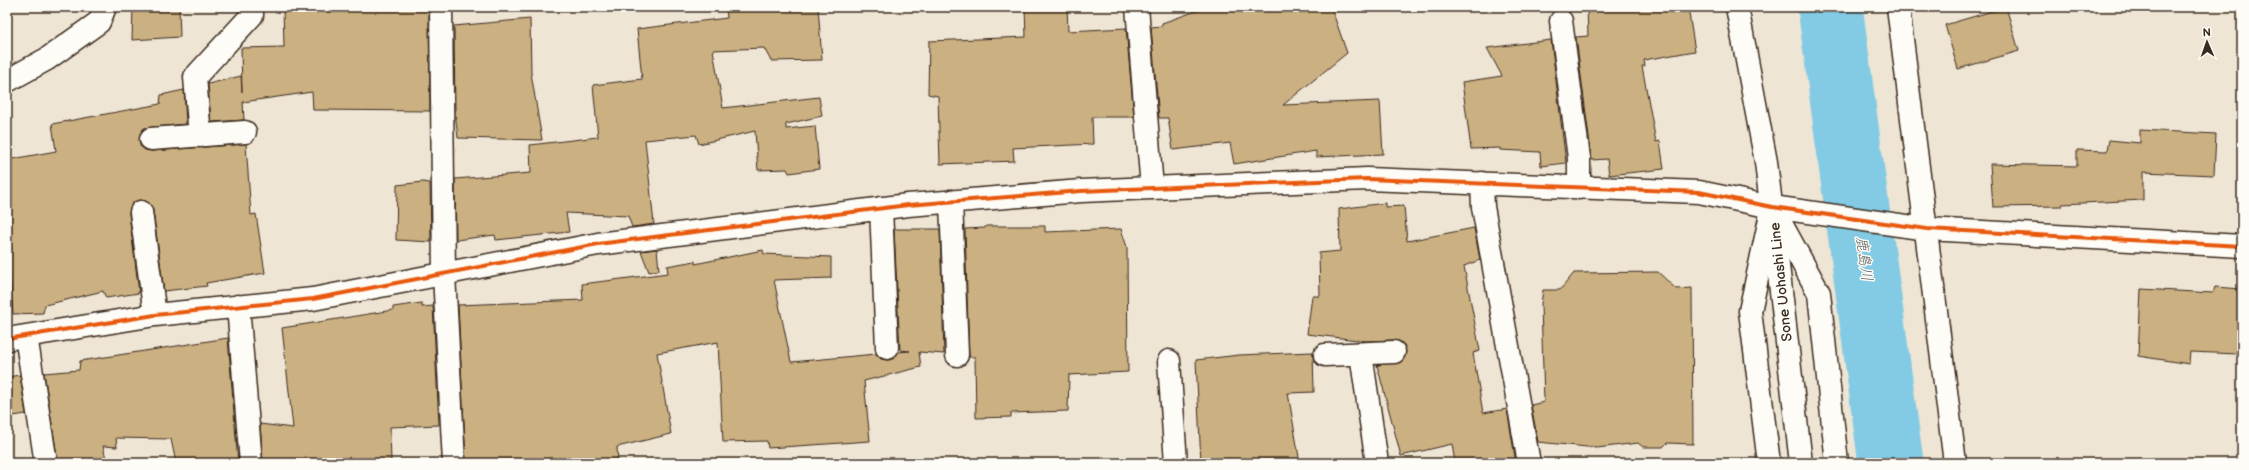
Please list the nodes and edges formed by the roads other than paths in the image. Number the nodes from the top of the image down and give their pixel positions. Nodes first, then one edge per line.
1 (105, 7) edge
2 (252, 7) edge
3 (441, 7) edge
4 (1137, 7) edge
5 (1737, 7) edge
6 (1898, 7) edge
7 (1561, 21) dead end
8 (7, 81) edge
9 (245, 132) dead end
10 (200, 136) junction
11 (151, 139) dead end
12 (1482, 183) junction
13 (1152, 188) junction
14 (1579, 188) junction
15 (951, 201) junction
16 (1772, 206) junction
17 (882, 208) junction
18 (140, 212) dead end
19 (1927, 229) junction
20 (2242, 246) edge
21 (444, 274) junction
22 (238, 306) junction
23 (154, 315) junction
24 (16, 337) edge
25 (887, 348) dead end
26 (1394, 352) dead end
27 (1361, 354) junction
28 (957, 355) dead end
29 (1325, 355) dead end
30 (1169, 362) dead end
31 (46, 463) edge
32 (251, 463) edge
33 (454, 463) edge
34 (1176, 463) edge
35 (1377, 463) edge
36 (1529, 463) edge
37 (1769, 463) edge
38 (1800, 463) edge
39 (1837, 463) edge
40 (1955, 463) edge

1 - 8 street
2 - 10 street
3 - 21 street
4 - 13 street
5 - 16 street, Sone Uohashi Line
6 - 19 street
7 - 14 street
9 - 10 street
10 - 11 street
12 - 13 street
12 - 14 street
12 - 36 street
13 - 15 street
14 - 16 street
15 - 17 street
15 - 28 street
16 - 19 street
16 - 37 street
16 - 38 street, Sone Uohashi Line
16 - 39 street
17 - 21 street
17 - 25 street
18 - 23 street
19 - 20 street
19 - 40 street
21 - 22 street
21 - 33 street
22 - 23 street
22 - 32 street
23 - 24 street
24 - 31 street
26 - 27 street
27 - 29 street
27 - 35 street
30 - 34 street

